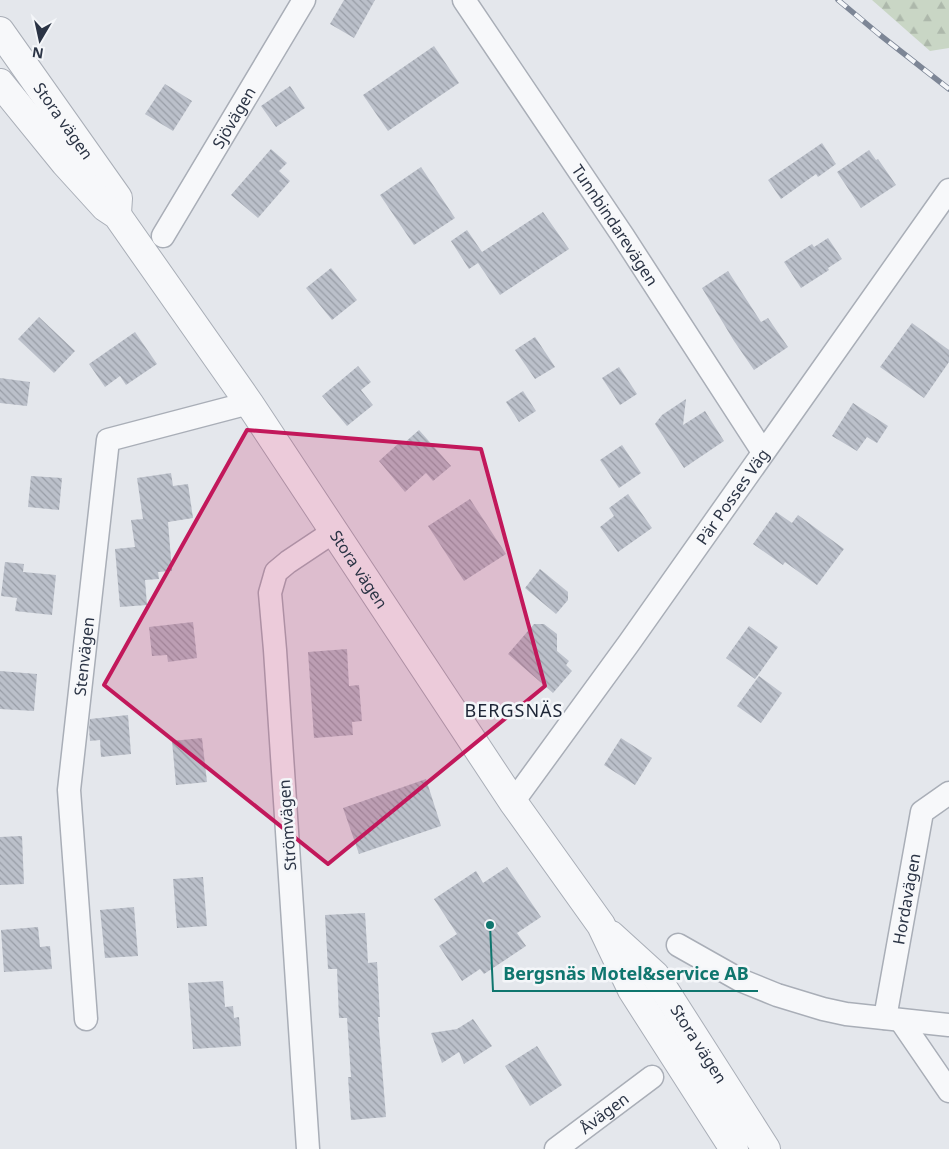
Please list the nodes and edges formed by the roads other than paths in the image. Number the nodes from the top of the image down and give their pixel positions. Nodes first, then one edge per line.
1 (304, 0) edge
2 (464, 0) edge
3 (0, 31) edge
4 (0, 83) edge
5 (949, 190) edge
6 (117, 214) junction
7 (163, 236) dead end
8 (249, 403) junction
9 (763, 452) junction
10 (333, 532) junction
11 (949, 792) edge
12 (513, 802) junction
13 (601, 925) junction
14 (678, 945) dead end
15 (86, 1019) dead end
16 (893, 1020) junction
17 (949, 1025) edge
18 (652, 1077) dead end
19 (949, 1092) edge
20 (308, 1149) edge
21 (556, 1149) edge
22 (734, 1149) edge
23 (766, 1149) edge

1 - 7 street, Sjövägen
2 - 9 street, Tunnbindarevägen
3 - 6 street, Stora vägen
4 - 6 street, Stora vägen
5 - 9 street, Pär Posses Väg
6 - 8 street, Stora vägen
8 - 10 street, Stora vägen
8 - 15 street, Stenvägen
9 - 12 street, Pär Posses Väg
10 - 12 street, Stora vägen
10 - 20 street, Strömvägen
11 - 16 street, Hordavägen
12 - 13 street, Stora vägen
13 - 22 street, Stora vägen
13 - 23 street, Stora vägen
14 - 16 street
16 - 17 street
16 - 19 street
18 - 21 street, Åvägen

